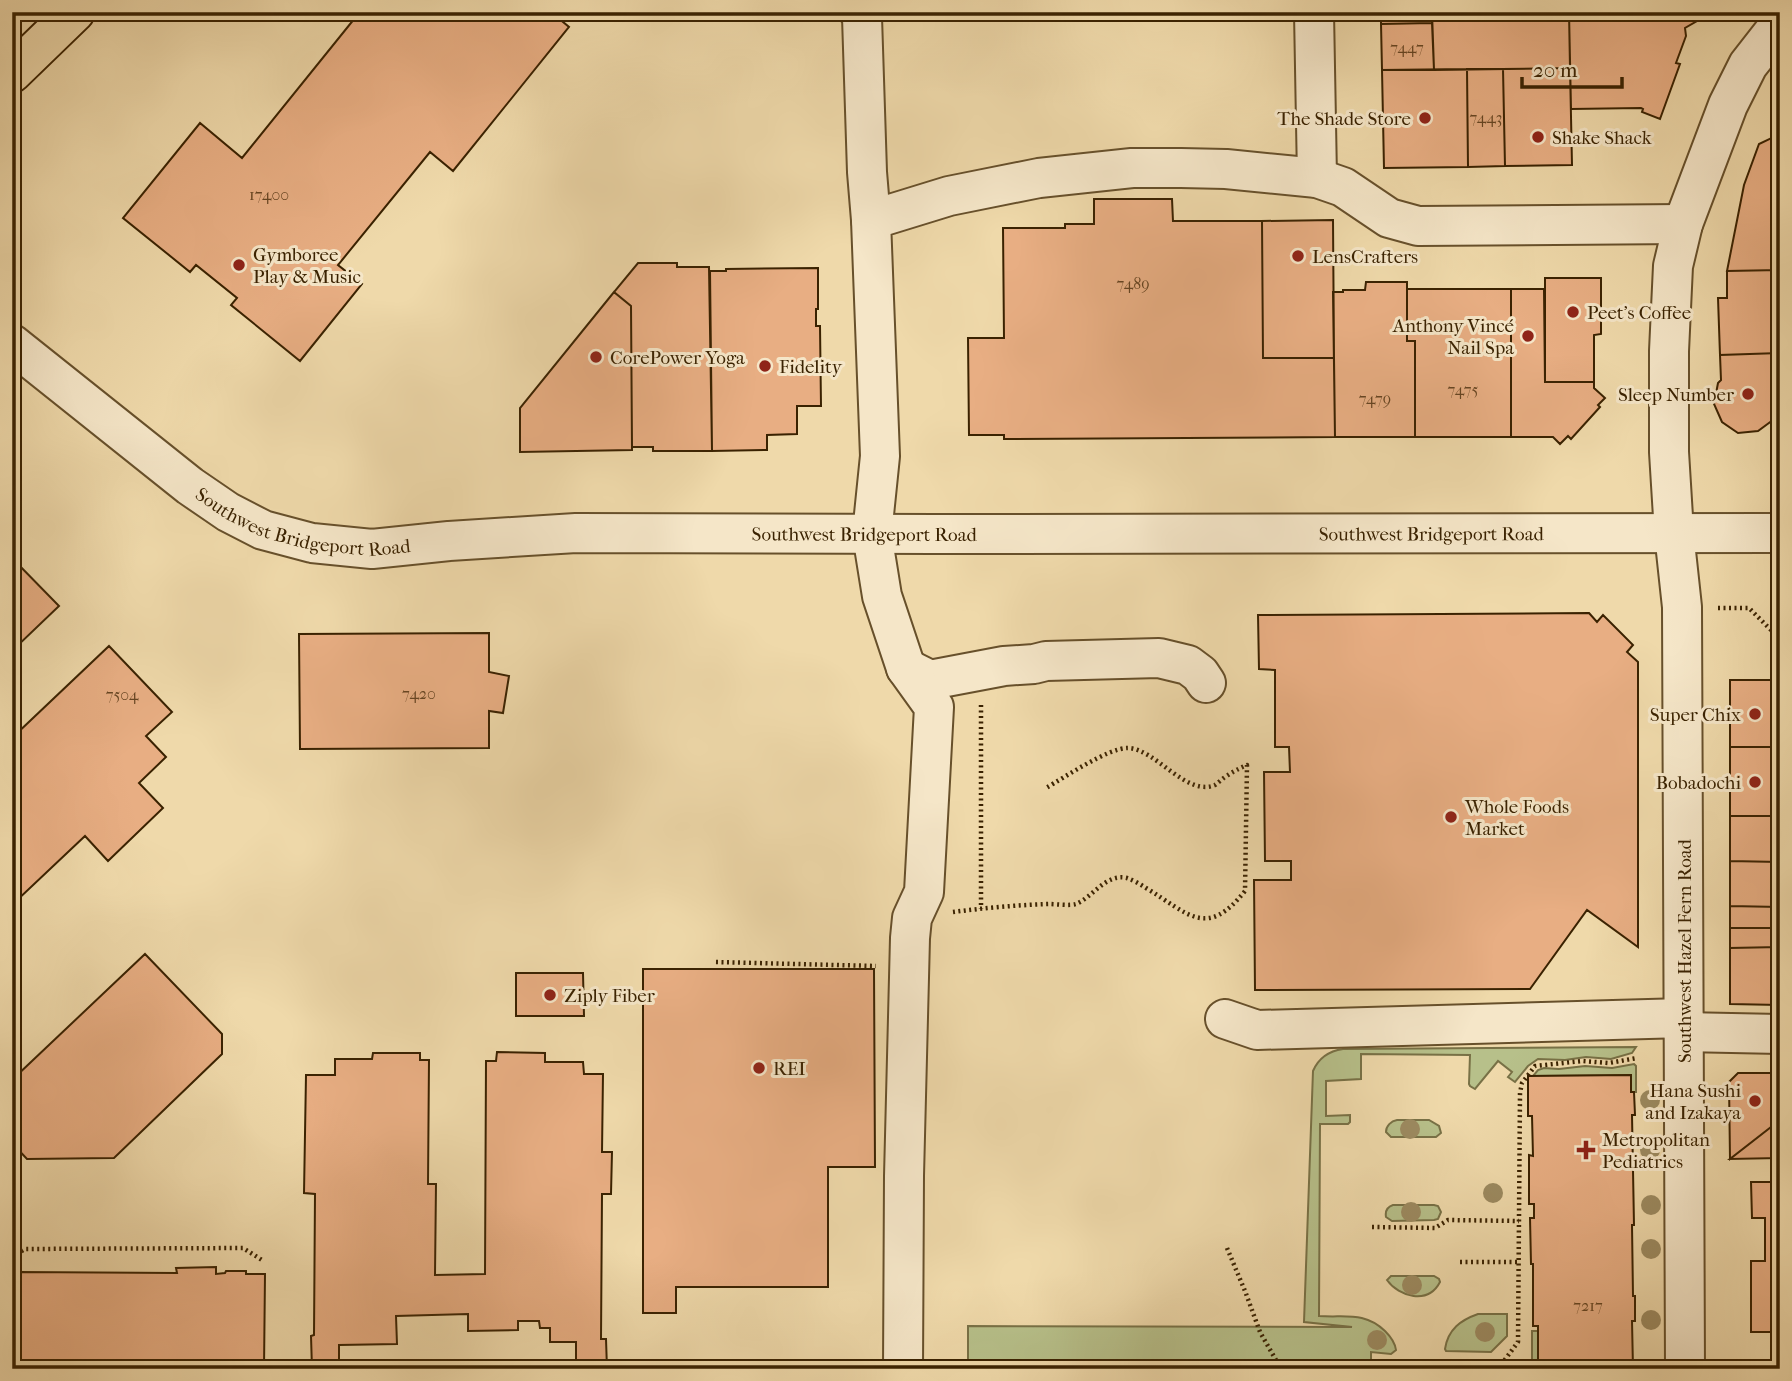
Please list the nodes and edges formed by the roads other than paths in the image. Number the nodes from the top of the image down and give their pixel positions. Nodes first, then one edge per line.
1 (75, 12) edge
2 (1314, 12) edge
3 (862, 14) edge
4 (1780, 24) edge
5 (12, 73) edge
6 (1317, 178) junction
7 (871, 220) junction
8 (1683, 224) junction
9 (12, 344) edge
10 (1674, 533) junction
11 (1780, 533) edge
12 (872, 534) junction
13 (906, 668) junction
14 (1206, 683) dead end
15 (1225, 1018) dead end
16 (1780, 1034) edge
17 (1684, 1036) junction
18 (903, 1369) edge
19 (1685, 1369) edge

1 - 5 main road
2 - 6 street
3 - 7 street
4 - 8 street, Southwest Hazel Fern Road
6 - 7 street
6 - 8 street
7 - 12 street
8 - 10 street, Southwest Hazel Fern Road
9 - 12 street, Southwest Bridgeport Road
10 - 11 street, Southwest Bridgeport Road
10 - 12 street, Southwest Bridgeport Road
10 - 17 street, Southwest Hazel Fern Road
12 - 13 street
13 - 14 street
13 - 18 street
15 - 17 street
16 - 17 street
17 - 19 street, Southwest Hazel Fern Road

